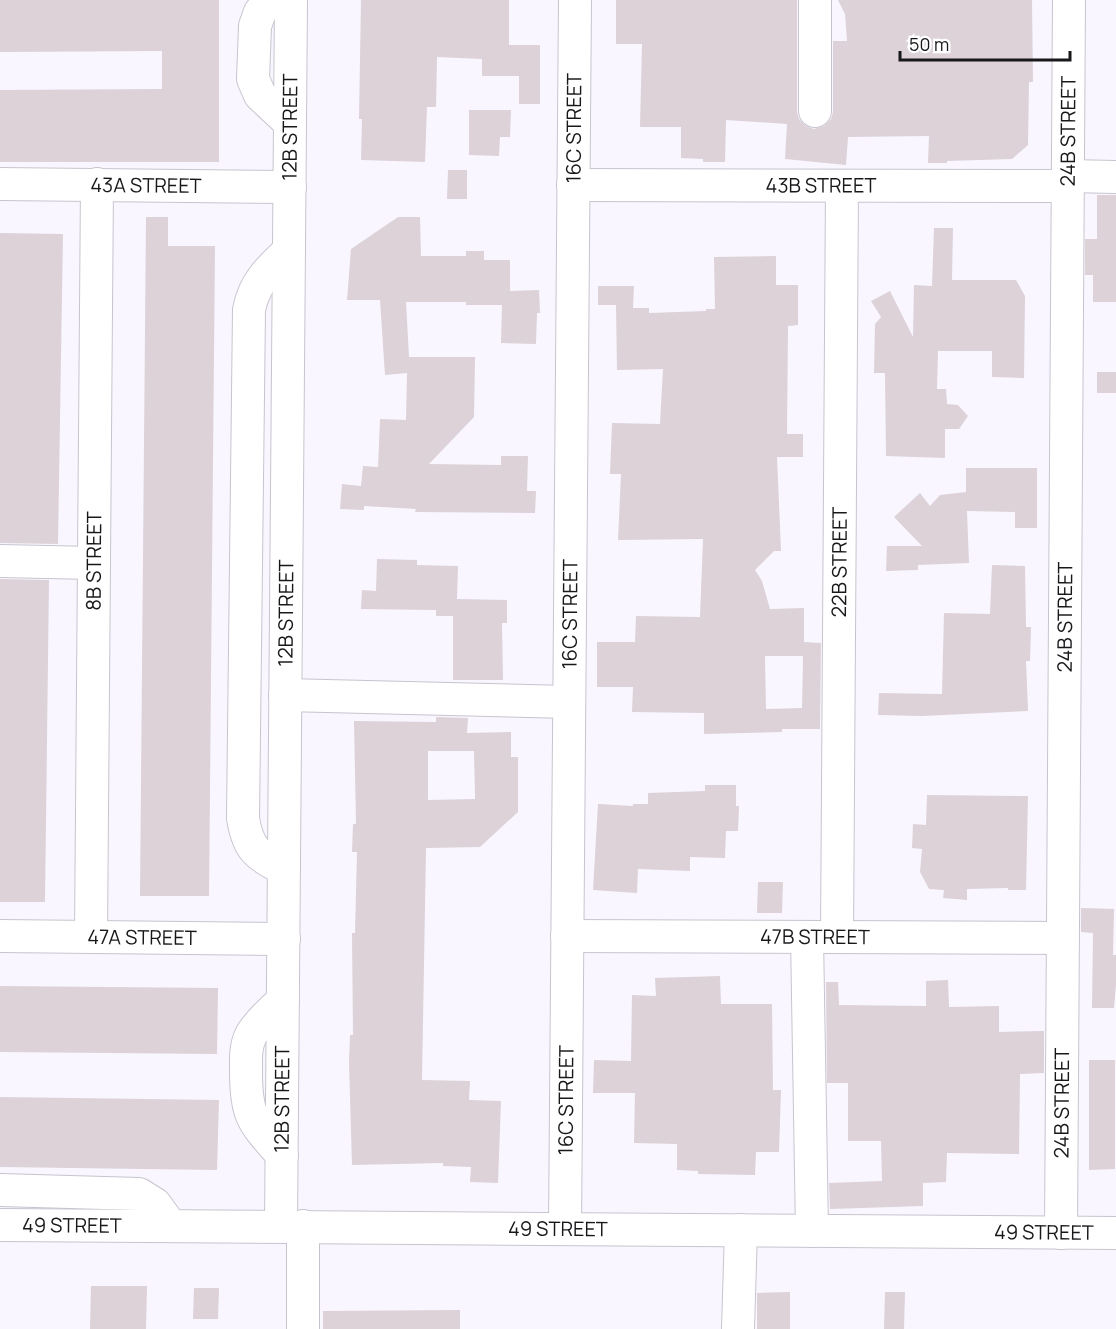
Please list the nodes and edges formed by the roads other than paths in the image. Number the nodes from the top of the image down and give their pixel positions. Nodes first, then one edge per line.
1 (271, 0) edge
2 (291, 0) edge
3 (575, 0) edge
4 (815, 0) edge
5 (1069, 0) edge
6 (815, 111) dead end
7 (290, 123) junction
8 (1116, 177) edge
9 (1068, 181) junction
10 (0, 184) edge
11 (97, 184) junction
12 (573, 185) junction
13 (842, 186) junction
14 (290, 187) junction
15 (289, 251) junction
16 (0, 561) edge
17 (94, 563) junction
18 (285, 695) junction
19 (569, 702) junction
20 (284, 869) junction
21 (0, 936) edge
22 (567, 936) junction
23 (91, 937) junction
24 (822, 937) junction
25 (1063, 938) junction
26 (284, 939) junction
27 (0, 1190) edge
28 (0, 1225) edge
29 (171, 1226) junction
30 (292, 1226) junction
31 (565, 1229) junction
32 (741, 1230) junction
33 (812, 1231) junction
34 (1061, 1233) junction
35 (1116, 1233) edge
36 (303, 1329) edge
37 (738, 1329) edge

1 - 7 street
2 - 7 street, 12B STREET
3 - 12 street, 16C STREET
4 - 6 street
5 - 9 street, 24B STREET
7 - 14 street, 12B STREET
8 - 9 street, 43B STREET
9 - 13 street, 43B STREET
9 - 25 street, 24B STREET
10 - 11 street, 43A STREET
11 - 14 street, 43A STREET
11 - 17 street, 8B STREET
12 - 13 street, 43B STREET
12 - 19 street, 16C STREET
13 - 24 street, 22B STREET
14 - 15 street, 12B STREET
15 - 18 street, 12B STREET
15 - 20 street
16 - 17 street
17 - 23 street, 8B STREET
18 - 19 street
18 - 20 street, 12B STREET
19 - 22 street, 16C STREET
20 - 26 street, 12B STREET
21 - 23 street, 47A STREET
22 - 24 street, 47B STREET
22 - 31 street, 16C STREET
23 - 26 street, 47A STREET
24 - 25 street, 47B STREET
24 - 33 street, 22B STREET
25 - 34 street, 24B STREET
26 - 30 street, 12B STREET
27 - 29 street
28 - 29 street, 49 STREET
29 - 30 street, 49 STREET
30 - 31 street, 49 STREET
30 - 36 street, 12B STREET
31 - 32 street, 49 STREET
32 - 33 street, 49 STREET
32 - 37 street
33 - 34 street, 49 STREET
34 - 35 street, 49 STREET

